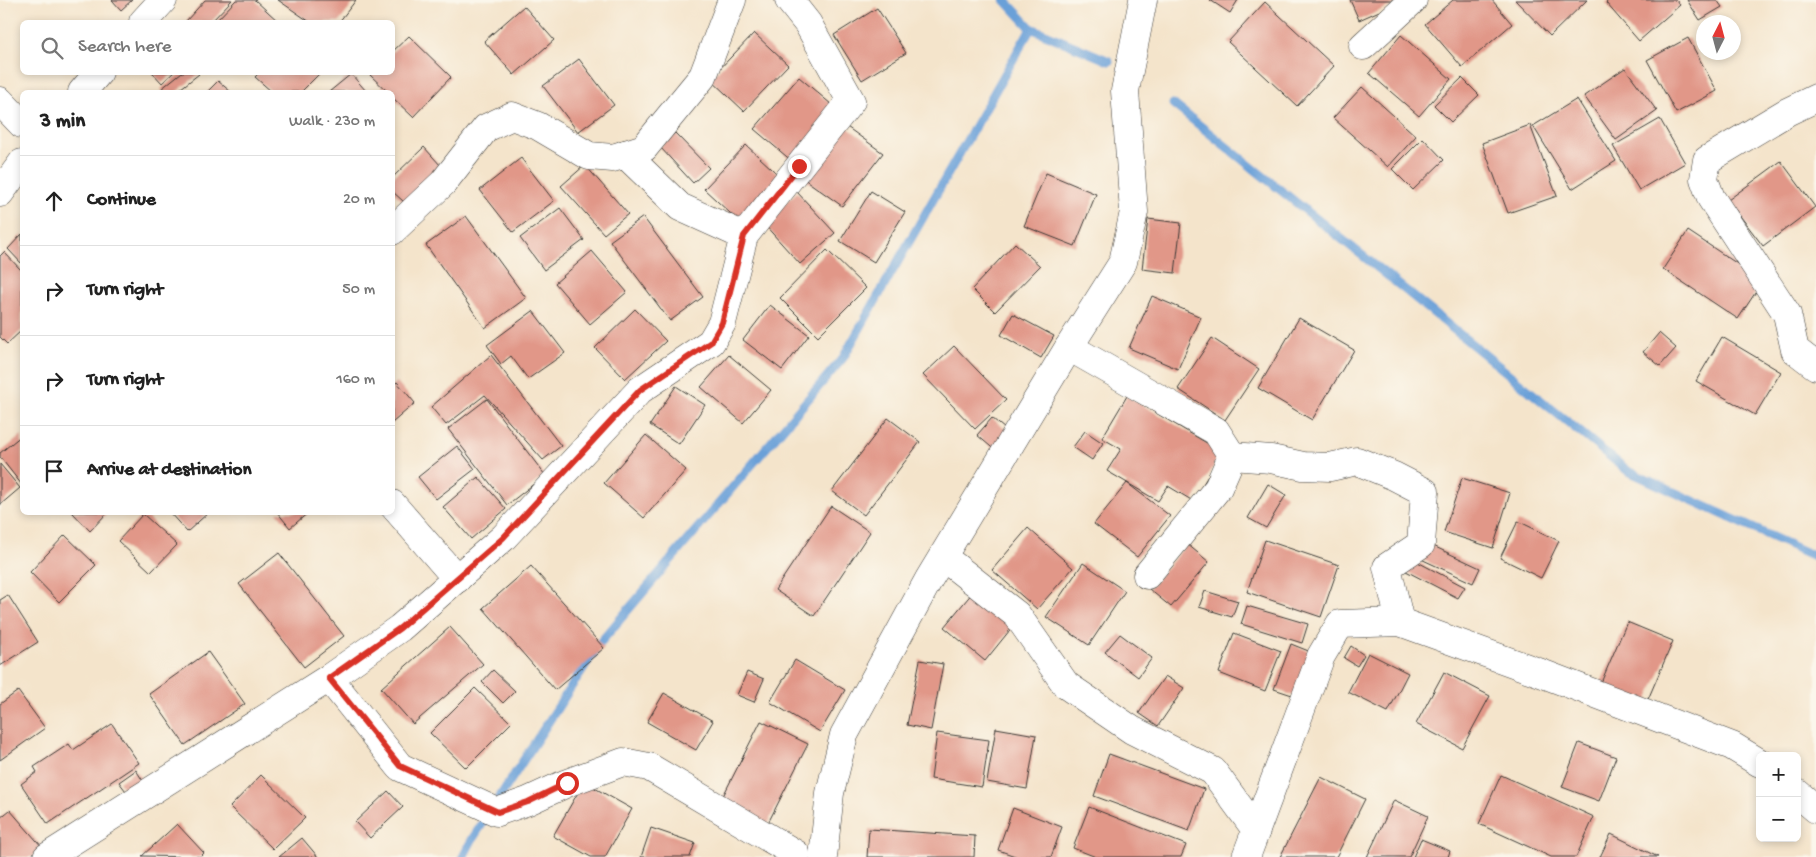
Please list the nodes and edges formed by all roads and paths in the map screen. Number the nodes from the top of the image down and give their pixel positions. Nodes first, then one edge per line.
1 (163, 0) edge
2 (732, 0) edge
3 (789, 0) edge
4 (1143, 0) edge
5 (1413, 0) edge
6 (145, 20) edge
7 (1363, 46) dead end
8 (96, 75) edge
9 (84, 90) edge
10 (1816, 98) edge
11 (0, 101) edge
12 (20, 122) edge
13 (625, 154) junction
14 (20, 166) edge
15 (0, 194) edge
16 (395, 228) edge
17 (744, 236) junction
18 (1069, 347) junction
19 (1816, 366) edge
20 (1232, 456) junction
21 (395, 508) edge
22 (942, 557) junction
23 (1147, 575) dead end
24 (456, 579) junction
25 (1400, 622) junction
26 (329, 678) junction
27 (1756, 761) edge
28 (1801, 796) edge
29 (1816, 809) edge
30 (1256, 830) junction
31 (805, 856) edge
32 (47, 857) edge
33 (1246, 857) edge

1 - 6 street
2 - 13 street
3 - 17 street
4 - 18 street
5 - 7 street
8 - 9 street
10 - 19 street
11 - 12 street
13 - 16 street
13 - 17 street
14 - 15 street
17 - 24 street
18 - 20 street
18 - 22 street
20 - 23 street
20 - 25 street
21 - 24 street
22 - 30 street
22 - 31 street
24 - 26 street
25 - 27 street
25 - 30 street
26 - 31 street
26 - 32 street
28 - 29 street
30 - 33 street

